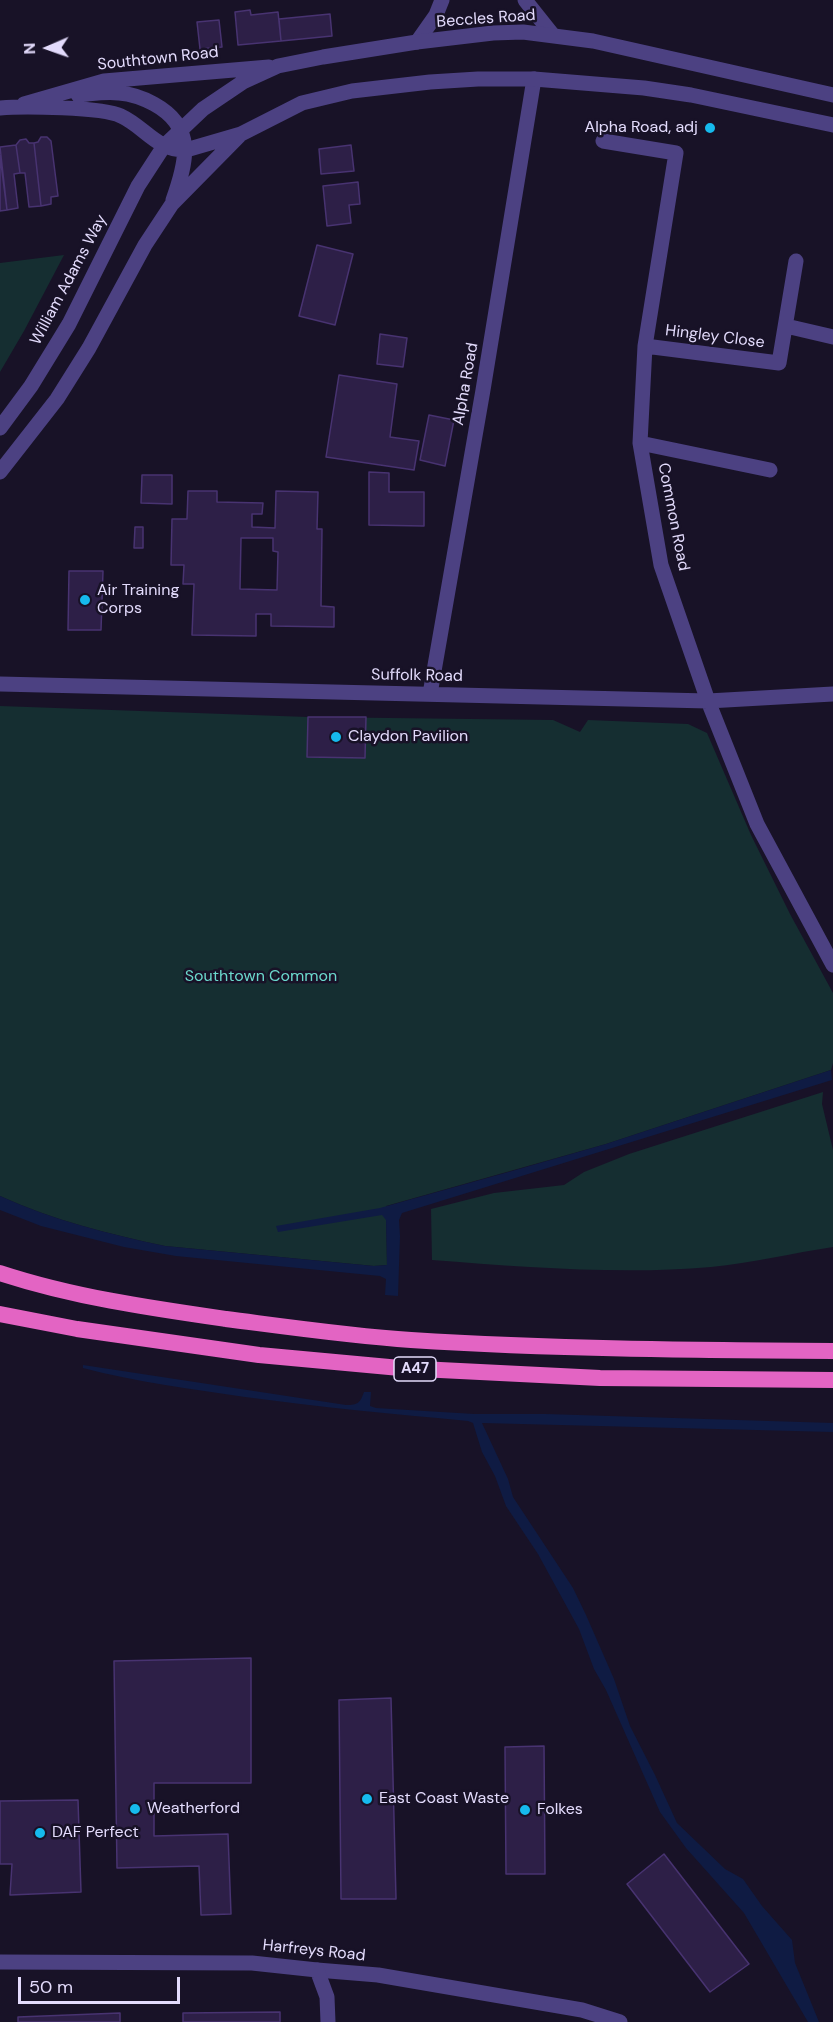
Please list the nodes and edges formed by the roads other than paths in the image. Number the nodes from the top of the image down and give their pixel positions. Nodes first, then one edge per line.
1 (442, 0) edge
2 (525, 0) edge
3 (552, 34) junction
4 (417, 42) junction
5 (278, 66) junction
6 (534, 79) junction
7 (833, 95) edge
8 (51, 96) junction
9 (4, 108) edge
10 (833, 125) edge
11 (181, 129) junction
12 (241, 134) junction
13 (603, 141) dead end
14 (164, 146) junction
15 (186, 150) junction
16 (172, 204) junction
17 (796, 261) dead end
18 (786, 326) junction
19 (833, 338) edge
20 (645, 346) junction
21 (0, 428) edge
22 (640, 443) junction
23 (770, 471) dead end
24 (0, 472) edge
25 (0, 684) edge
26 (430, 694) junction
27 (833, 694) edge
28 (708, 701) junction
29 (833, 965) edge
30 (0, 1273) edge
31 (0, 1314) edge
32 (833, 1351) edge
33 (833, 1380) edge
34 (0, 1962) edge
35 (317, 1970) junction
36 (328, 2022) edge
37 (620, 2022) edge

1 - 4 street
2 - 3 street
3 - 4 street, Beccles Road
3 - 7 street, Beccles Road
4 - 5 street, Beccles Road
5 - 8 street, Southtown Road
5 - 11 street, Beccles Road
6 - 10 street
6 - 12 street
6 - 26 street, Alpha Road
8 - 9 street, Southtown Road
8 - 11 street
9 - 14 street, Southtown Road
11 - 14 street, Beccles Road
11 - 15 street
12 - 15 street, Southtown Road
12 - 16 street
13 - 20 street, Common Road
14 - 15 street, Southtown Road
14 - 21 street, William Adams Way
15 - 16 street
16 - 24 street
17 - 18 street, Hingley Close
18 - 19 street, Hingley Close
18 - 20 street, Hingley Close
20 - 22 street, Common Road
22 - 23 street
22 - 28 street, Common Road
25 - 26 street, Suffolk Road
26 - 28 street, Suffolk Road
27 - 28 street, Suffolk Road
28 - 29 street, Common Road
30 - 32 highway, A47
31 - 33 highway, A47
34 - 35 street, Harfreys Road
35 - 36 street
35 - 37 street, Harfreys Road

